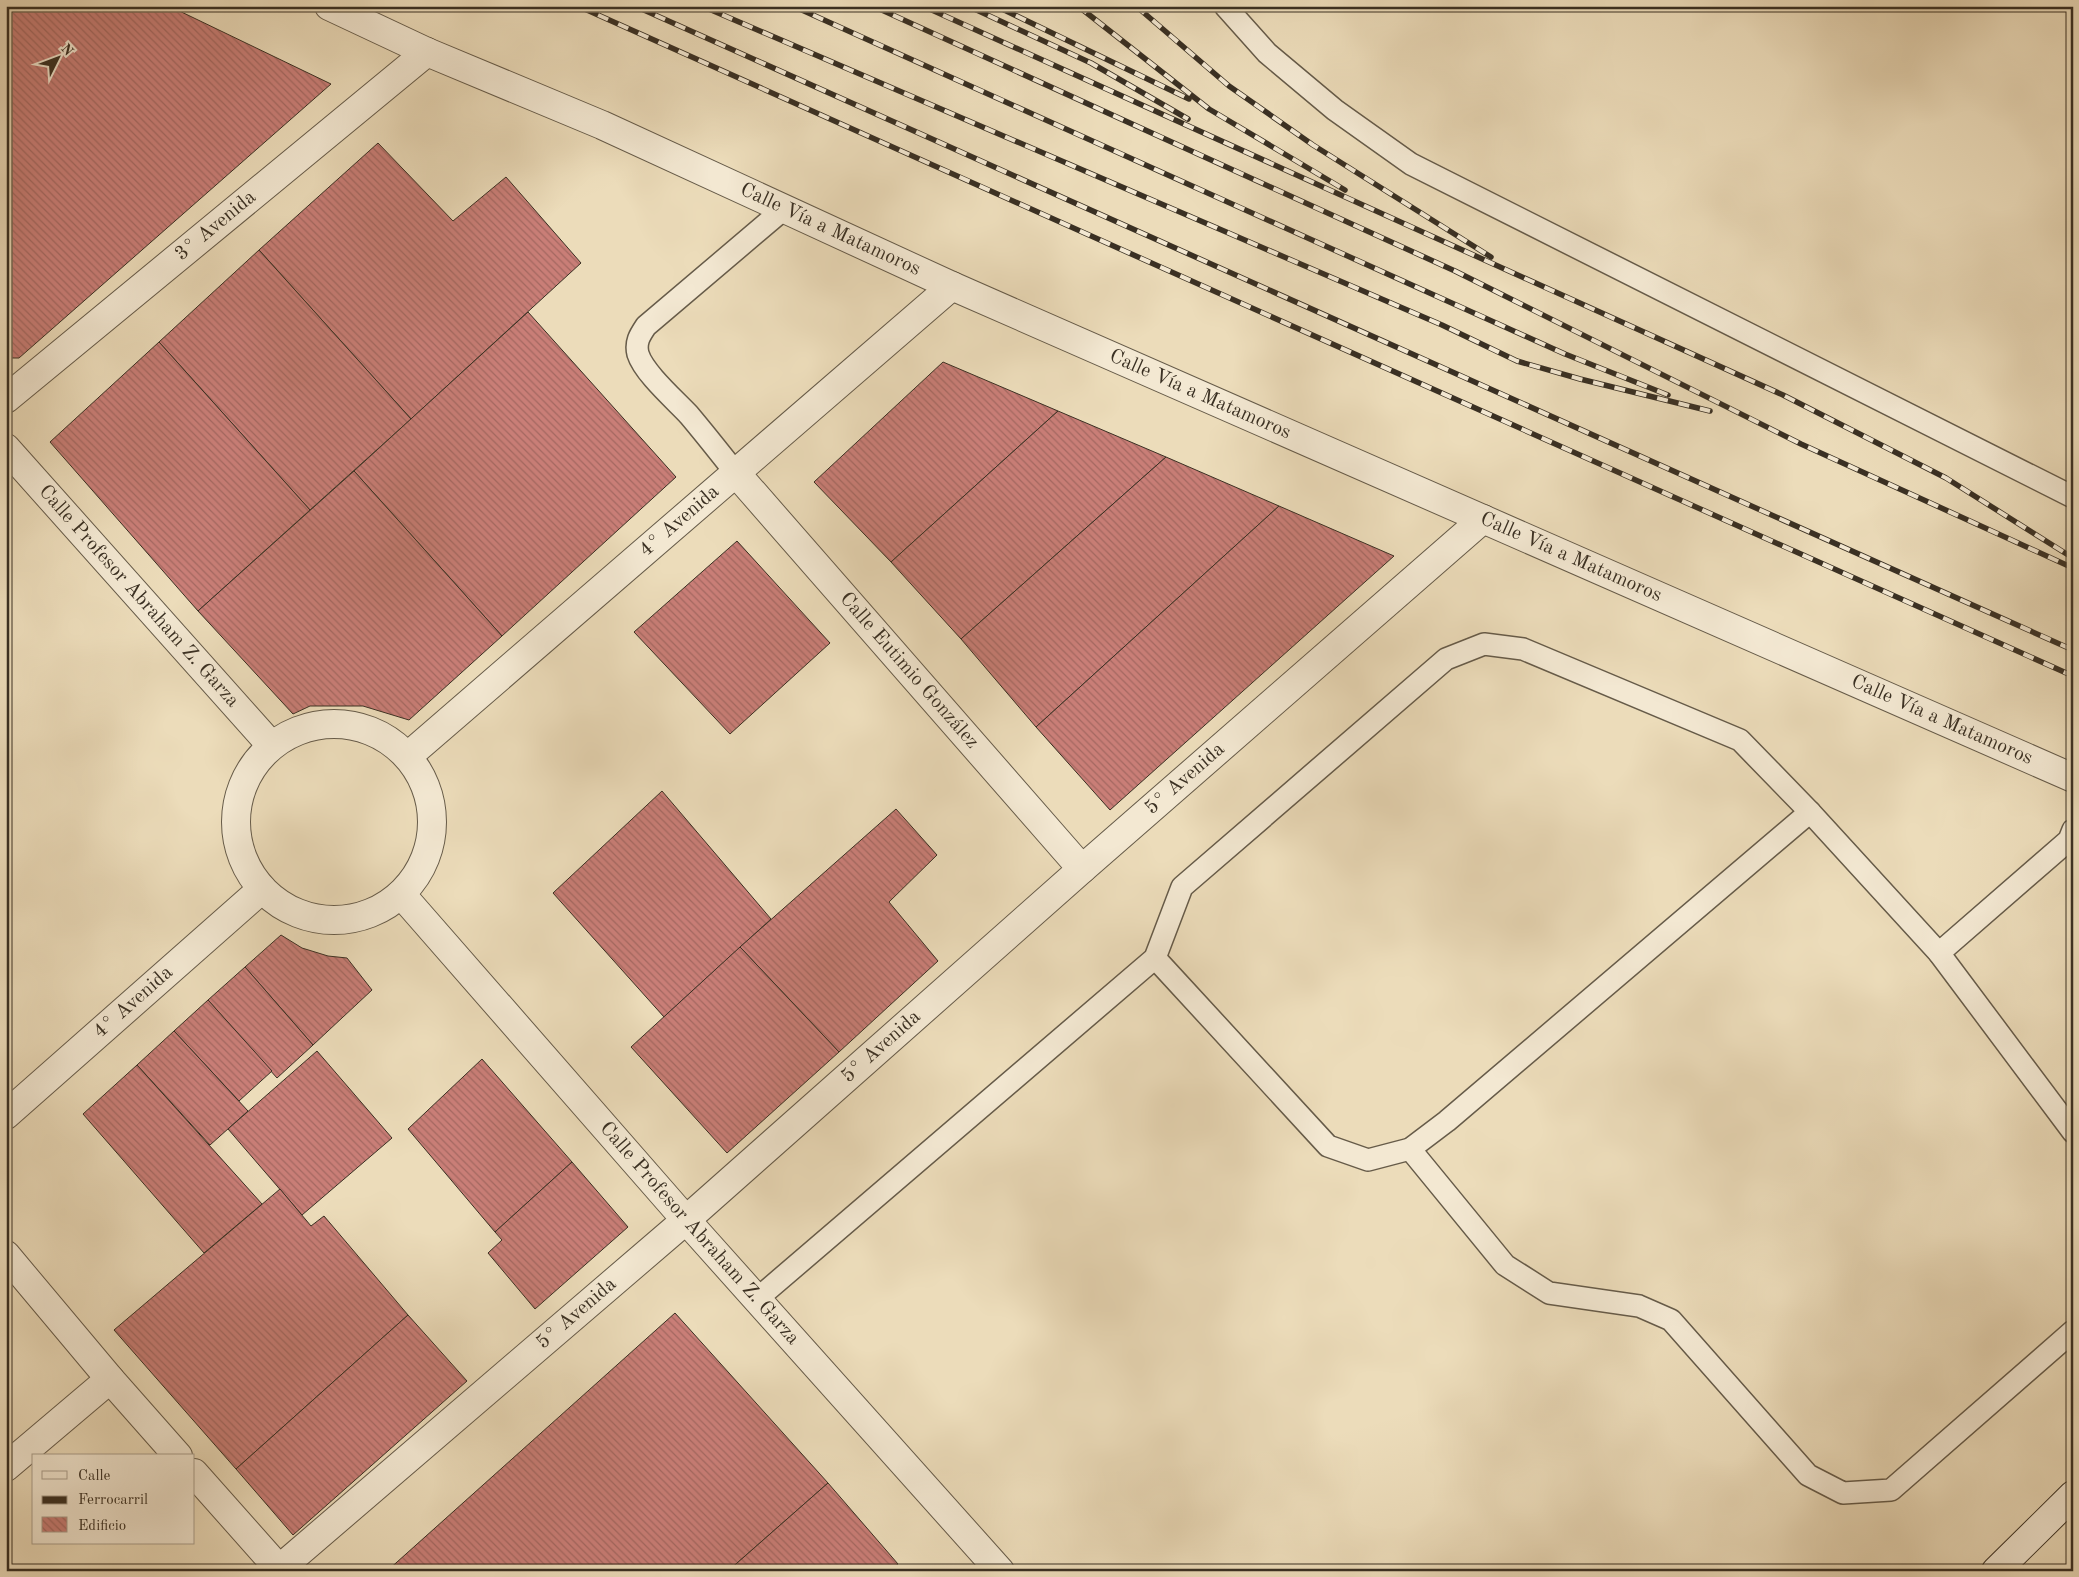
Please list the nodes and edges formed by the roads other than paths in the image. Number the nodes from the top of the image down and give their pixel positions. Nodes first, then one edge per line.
1 (329, 6) edge
2 (1225, 6) edge
3 (426, 52) junction
4 (784, 208) junction
5 (952, 286) junction
6 (6, 399) edge
7 (6, 448) edge
8 (735, 472) junction
9 (2073, 497) edge
10 (1483, 519) junction
11 (271, 745) junction
12 (408, 756) junction
13 (2073, 778) edge
14 (1810, 812) junction
15 (2073, 830) edge
16 (1082, 869) junction
17 (262, 889) junction
18 (402, 894) junction
19 (1939, 953) junction
20 (1155, 958) junction
21 (6, 1116) edge
22 (2073, 1132) edge
23 (1410, 1149) junction
24 (686, 1220) junction
25 (6, 1255) edge
26 (758, 1299) junction
27 (2073, 1331) edge
28 (110, 1379) junction
29 (176, 1454) edge
30 (6, 1467) edge
31 (195, 1474) edge
32 (2073, 1495) edge
33 (279, 1570) edge
34 (1000, 1571) edge
35 (1996, 1571) edge

1 - 3 street, Calle Vía a Matamoros
2 - 9 lane
3 - 4 street, Calle Vía a Matamoros
3 - 6 street, 3° Avenida
4 - 5 street, Calle Vía a Matamoros
4 - 8 lane
5 - 8 street, 4° Avenida
5 - 10 street, Calle Vía a Matamoros
7 - 11 street, Calle Profesor Abraham Z. Garza
8 - 12 street, 4° Avenida
8 - 16 street, Calle Eutimio González
10 - 13 street, Calle Vía a Matamoros
10 - 16 street, 5° Avenida
11 - 12 street
11 - 17 street
12 - 18 street
14 - 19 lane
14 - 20 lane
14 - 23 lane
15 - 19 lane
16 - 24 street, 5° Avenida
17 - 18 street
17 - 21 street, 4° Avenida
18 - 24 street, Calle Profesor Abraham Z. Garza
19 - 22 lane
20 - 23 lane
20 - 26 lane
23 - 27 lane
24 - 26 street, Calle Profesor Abraham Z. Garza
24 - 33 street, 5° Avenida
25 - 28 street
26 - 34 street, Calle Profesor Abraham Z. Garza
28 - 29 street
28 - 30 street
31 - 33 street
32 - 35 street

